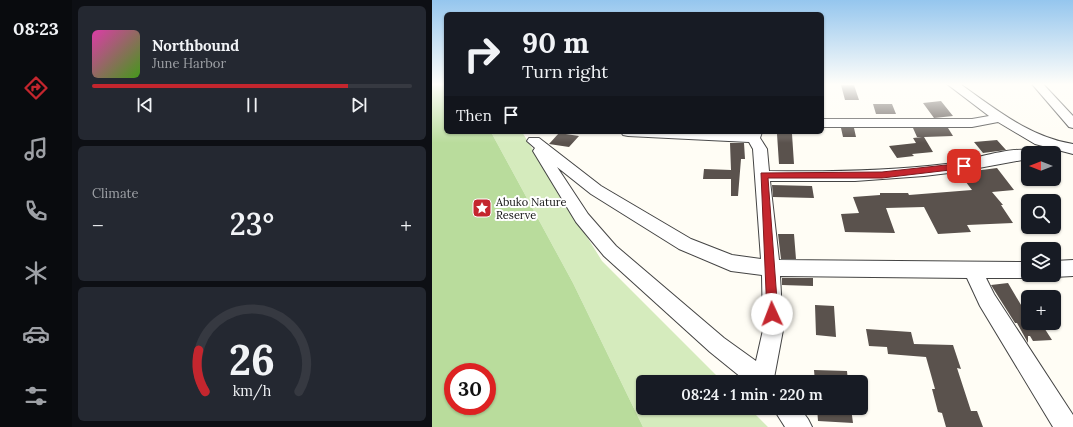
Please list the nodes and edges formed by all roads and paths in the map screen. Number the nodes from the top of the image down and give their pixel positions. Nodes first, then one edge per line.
1 (980, 104) edge
2 (1055, 104) edge
3 (999, 118) junction
4 (824, 124) edge
5 (1073, 124) edge
6 (712, 134) edge
7 (754, 135) edge
8 (532, 137) edge
9 (1037, 146) edge
10 (1061, 148) edge
11 (1073, 149) edge
12 (1021, 155) edge
13 (764, 176) junction
14 (771, 268) junction
15 (1073, 268) edge
16 (1061, 269) edge
17 (972, 270) junction
18 (1021, 270) edge
19 (756, 375) edge
20 (765, 375) edge
21 (791, 415) edge
22 (800, 427) edge
23 (1067, 427) edge

1 - 3 street
2 - 5 street
3 - 4 street
3 - 9 street
6 - 7 street
7 - 13 street
8 - 14 street
8 - 19 street
10 - 11 street
12 - 13 street
13 - 14 street
14 - 17 street
14 - 20 street
15 - 16 street
17 - 18 street
17 - 23 street
21 - 22 street

